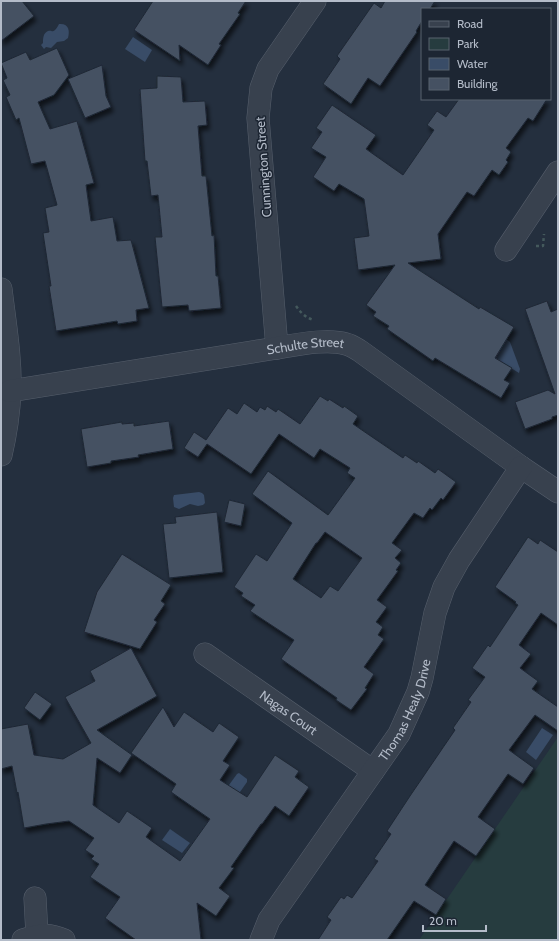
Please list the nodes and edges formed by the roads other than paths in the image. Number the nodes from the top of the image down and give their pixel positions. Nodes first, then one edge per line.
1 (315, 1) edge
2 (558, 172) edge
3 (506, 250) dead end
4 (1, 289) edge
5 (277, 348) junction
6 (10, 391) junction
7 (1, 455) edge
8 (521, 466) junction
9 (558, 492) edge
10 (205, 654) dead end
11 (373, 771) junction
12 (35, 898) dead end
13 (30, 938) edge
14 (64, 940) edge
15 (261, 940) edge

1 - 5 street, Cunnington Street
2 - 3 street
4 - 6 street
5 - 6 street, Schulte Street
5 - 8 street, Schulte Street
6 - 7 street
8 - 9 street, Schulte Street
8 - 11 street, Thomas Healy Drive
10 - 11 street, Nagas Court
11 - 15 street, Thomas Healy Drive
12 - 13 street
13 - 14 street

